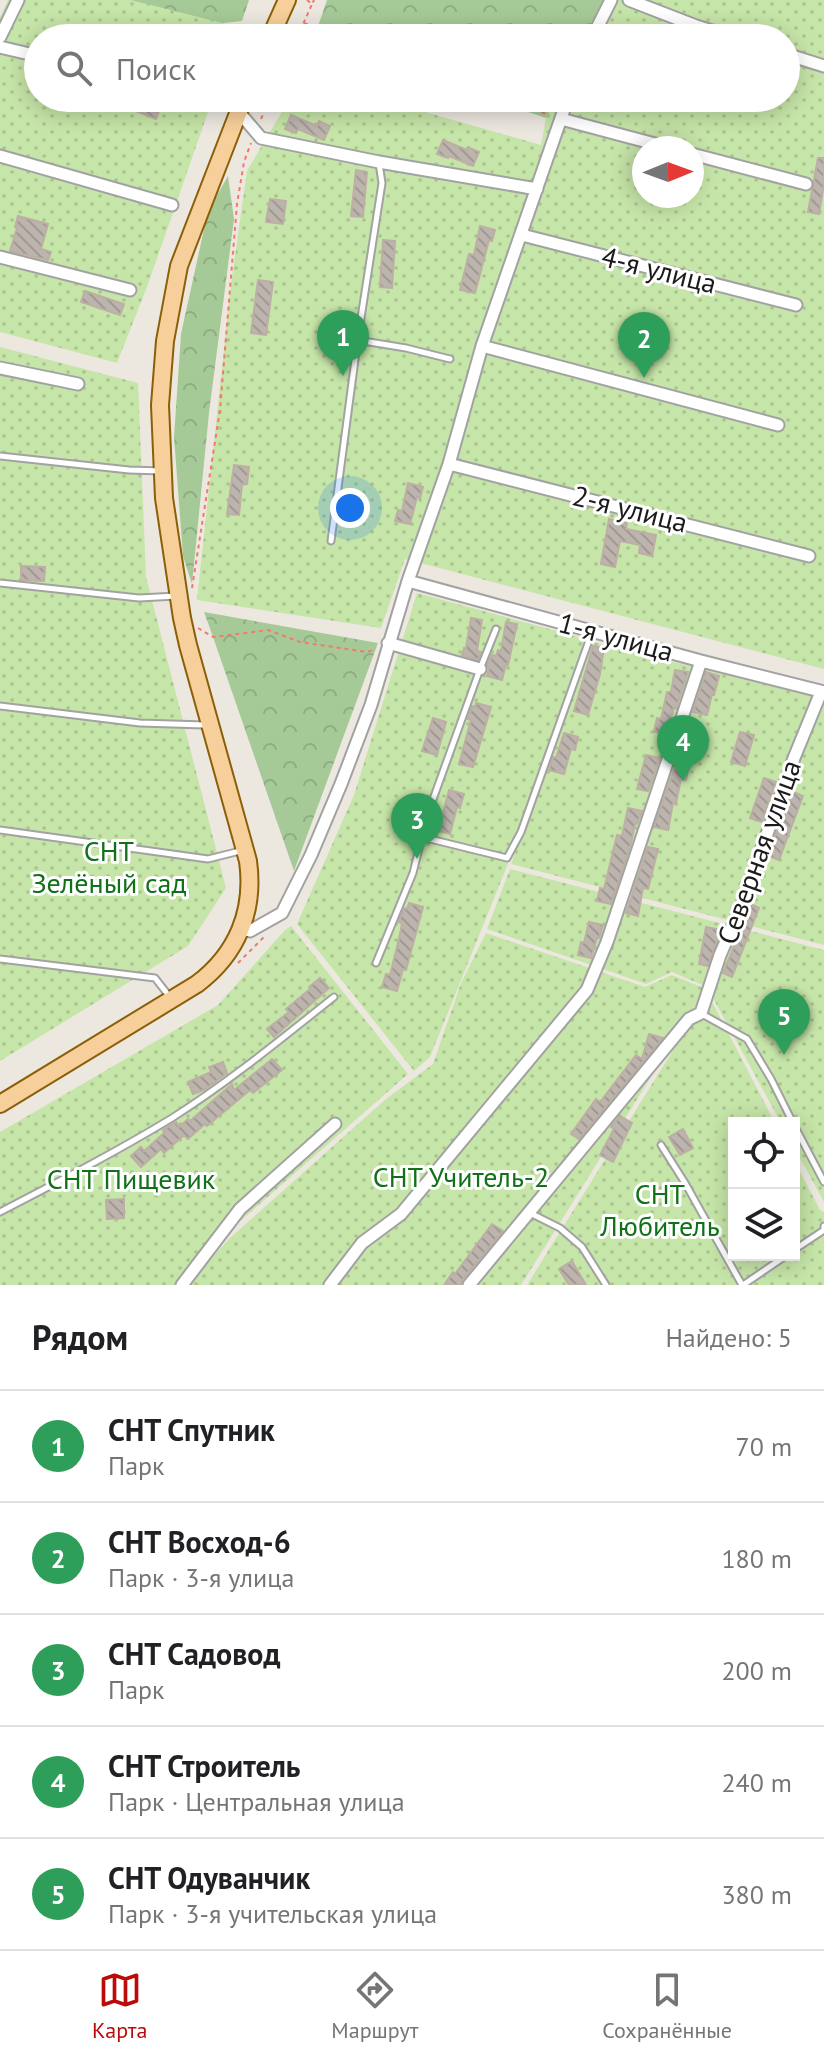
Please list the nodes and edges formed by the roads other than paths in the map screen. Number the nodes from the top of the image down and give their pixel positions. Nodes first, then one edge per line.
1 (18, 0) edge
2 (287, 0) edge
3 (611, 0) edge
4 (629, 0) edge
5 (276, 24) edge
6 (599, 24) edge
7 (691, 24) edge
8 (0, 37) edge
9 (0, 47) edge
10 (24, 53) edge
11 (800, 58) edge
12 (824, 66) edge
13 (238, 112) edge
14 (245, 112) edge
15 (563, 112) edge
16 (561, 119) junction
17 (632, 138) edge
18 (0, 156) edge
19 (704, 157) edge
20 (379, 162) junction
21 (806, 184) dead end
22 (537, 189) junction
23 (172, 205) dead end
24 (522, 235) junction
25 (0, 257) edge
26 (130, 290) dead end
27 (796, 305) dead end
28 (357, 340) junction
29 (482, 346) junction
30 (450, 359) dead end
31 (0, 368) edge
32 (78, 384) dead end
33 (778, 425) dead end
34 (0, 456) edge
35 (449, 464) junction
36 (163, 471) junction
37 (331, 541) dead end
38 (809, 556) dead end
39 (408, 581) junction
40 (0, 583) edge
41 (185, 593) junction
42 (496, 629) dead end
43 (592, 631) junction
44 (388, 643) junction
45 (701, 661) junction
46 (480, 669) junction
47 (822, 692) edge
48 (0, 706) edge
49 (210, 725) junction
50 (0, 830) edge
51 (422, 837) junction
52 (245, 850) junction
53 (241, 929) junction
54 (0, 959) edge
55 (376, 963) dead end
56 (334, 997) dead end
57 (172, 1000) junction
58 (701, 1013) junction
59 (0, 1104) edge
60 (790, 1117) edge
61 (335, 1124) dead end
62 (800, 1137) edge
63 (661, 1145) dead end
64 (824, 1182) edge
65 (0, 1212) edge
66 (529, 1213) junction
67 (824, 1226) edge
68 (800, 1246) edge
69 (778, 1261) edge
70 (182, 1285) edge
71 (330, 1285) edge
72 (469, 1285) edge
73 (606, 1285) edge
74 (742, 1285) edge

1 - 8 street
2 - 5 main road
3 - 6 street
4 - 7 street
9 - 10 street
11 - 12 street
13 - 36 main road
14 - 20 street
15 - 16 street
16 - 17 street
16 - 22 street
18 - 23 street
19 - 21 street
20 - 22 street
20 - 28 lane
22 - 24 street
24 - 27 street, 4-я улица
24 - 29 street
25 - 26 street
28 - 30 lane
28 - 37 lane
29 - 33 street
29 - 35 street
31 - 32 street
34 - 36 lane
35 - 38 street, 2-я улица
35 - 39 street
36 - 41 main road
39 - 43 street, 1-я улица
39 - 44 street
40 - 41 lane
41 - 49 main road
42 - 46 lane
43 - 45 street, 1-я улица
43 - 51 lane
44 - 46 street
44 - 53 street
45 - 47 street, 1-я улица
45 - 71 street
46 - 51 lane
47 - 58 street, Северная улица
48 - 49 lane
49 - 52 main road
50 - 52 lane
51 - 55 lane
52 - 53 main road
53 - 57 main road
54 - 57 lane
56 - 65 lane
57 - 59 main road
58 - 60 lane
58 - 66 street
61 - 70 street
62 - 64 lane
63 - 74 lane
66 - 72 street
66 - 73 lane
67 - 68 lane
69 - 74 lane

